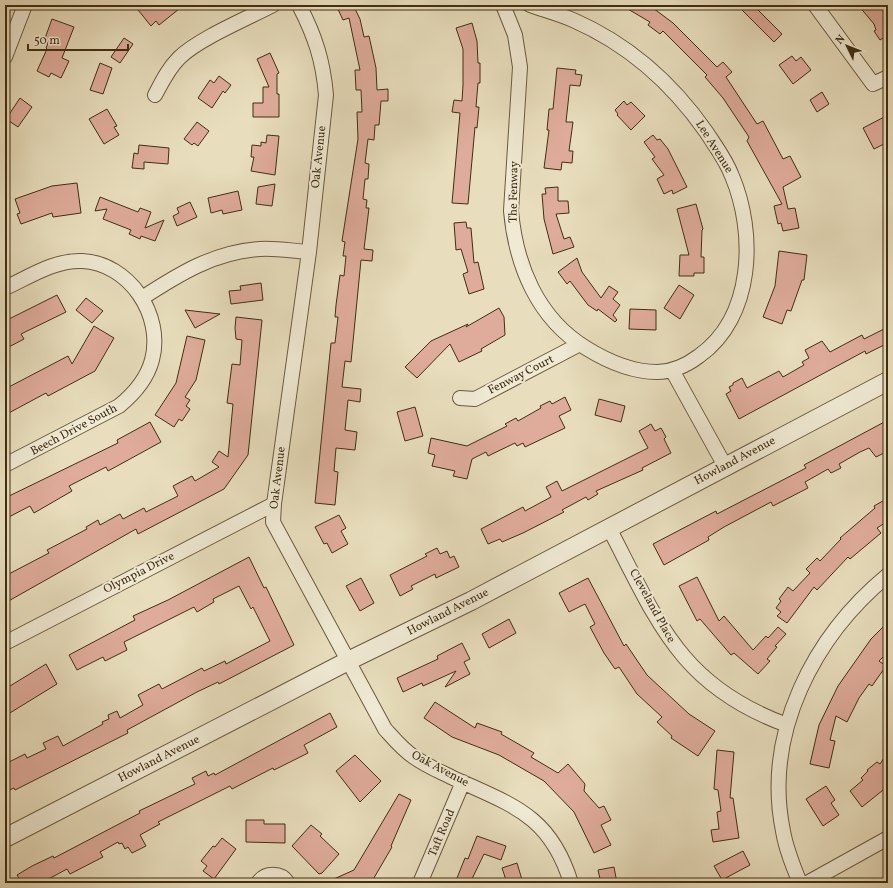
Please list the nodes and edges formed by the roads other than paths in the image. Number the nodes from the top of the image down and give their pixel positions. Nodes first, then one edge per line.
1 (25, 5) edge
2 (274, 5) edge
3 (299, 5) edge
4 (503, 5) edge
5 (530, 5) edge
6 (815, 5) edge
7 (5, 58) edge
8 (888, 77) edge
9 (155, 95) dead end
10 (309, 252) junction
11 (5, 288) edge
12 (142, 298) junction
13 (580, 344) junction
14 (672, 370) junction
15 (888, 381) edge
16 (460, 398) dead end
17 (5, 466) edge
18 (725, 466) junction
19 (274, 504) junction
20 (609, 528) junction
21 (888, 575) edge
22 (5, 643) edge
23 (348, 661) junction
24 (787, 726) junction
25 (463, 782) junction
26 (5, 838) edge
27 (888, 838) edge
28 (258, 883) edge
29 (288, 883) edge
30 (420, 883) edge
31 (570, 883) edge
32 (800, 883) edge
33 (807, 883) edge

1 - 7 street
2 - 9 street
3 - 10 street, Oak Avenue
4 - 13 street, The Fenway
5 - 14 street, Lee Avenue
6 - 8 street
10 - 12 street
10 - 19 street, Oak Avenue
11 - 12 street, Beech Drive South
12 - 17 street, Beech Drive South
13 - 14 street, The Fenway
13 - 16 street, Fenway Court
14 - 18 street
15 - 18 street, Howland Avenue
18 - 20 street, Howland Avenue
19 - 22 street, Olympia Drive
19 - 23 street, Oak Avenue
20 - 23 street, Howland Avenue
20 - 24 street, Cleveland Place
21 - 24 street
23 - 25 street, Oak Avenue
23 - 26 street, Howland Avenue
24 - 32 street
25 - 30 street, Taft Road
25 - 31 street, Oak Avenue
27 - 33 street
28 - 29 street

